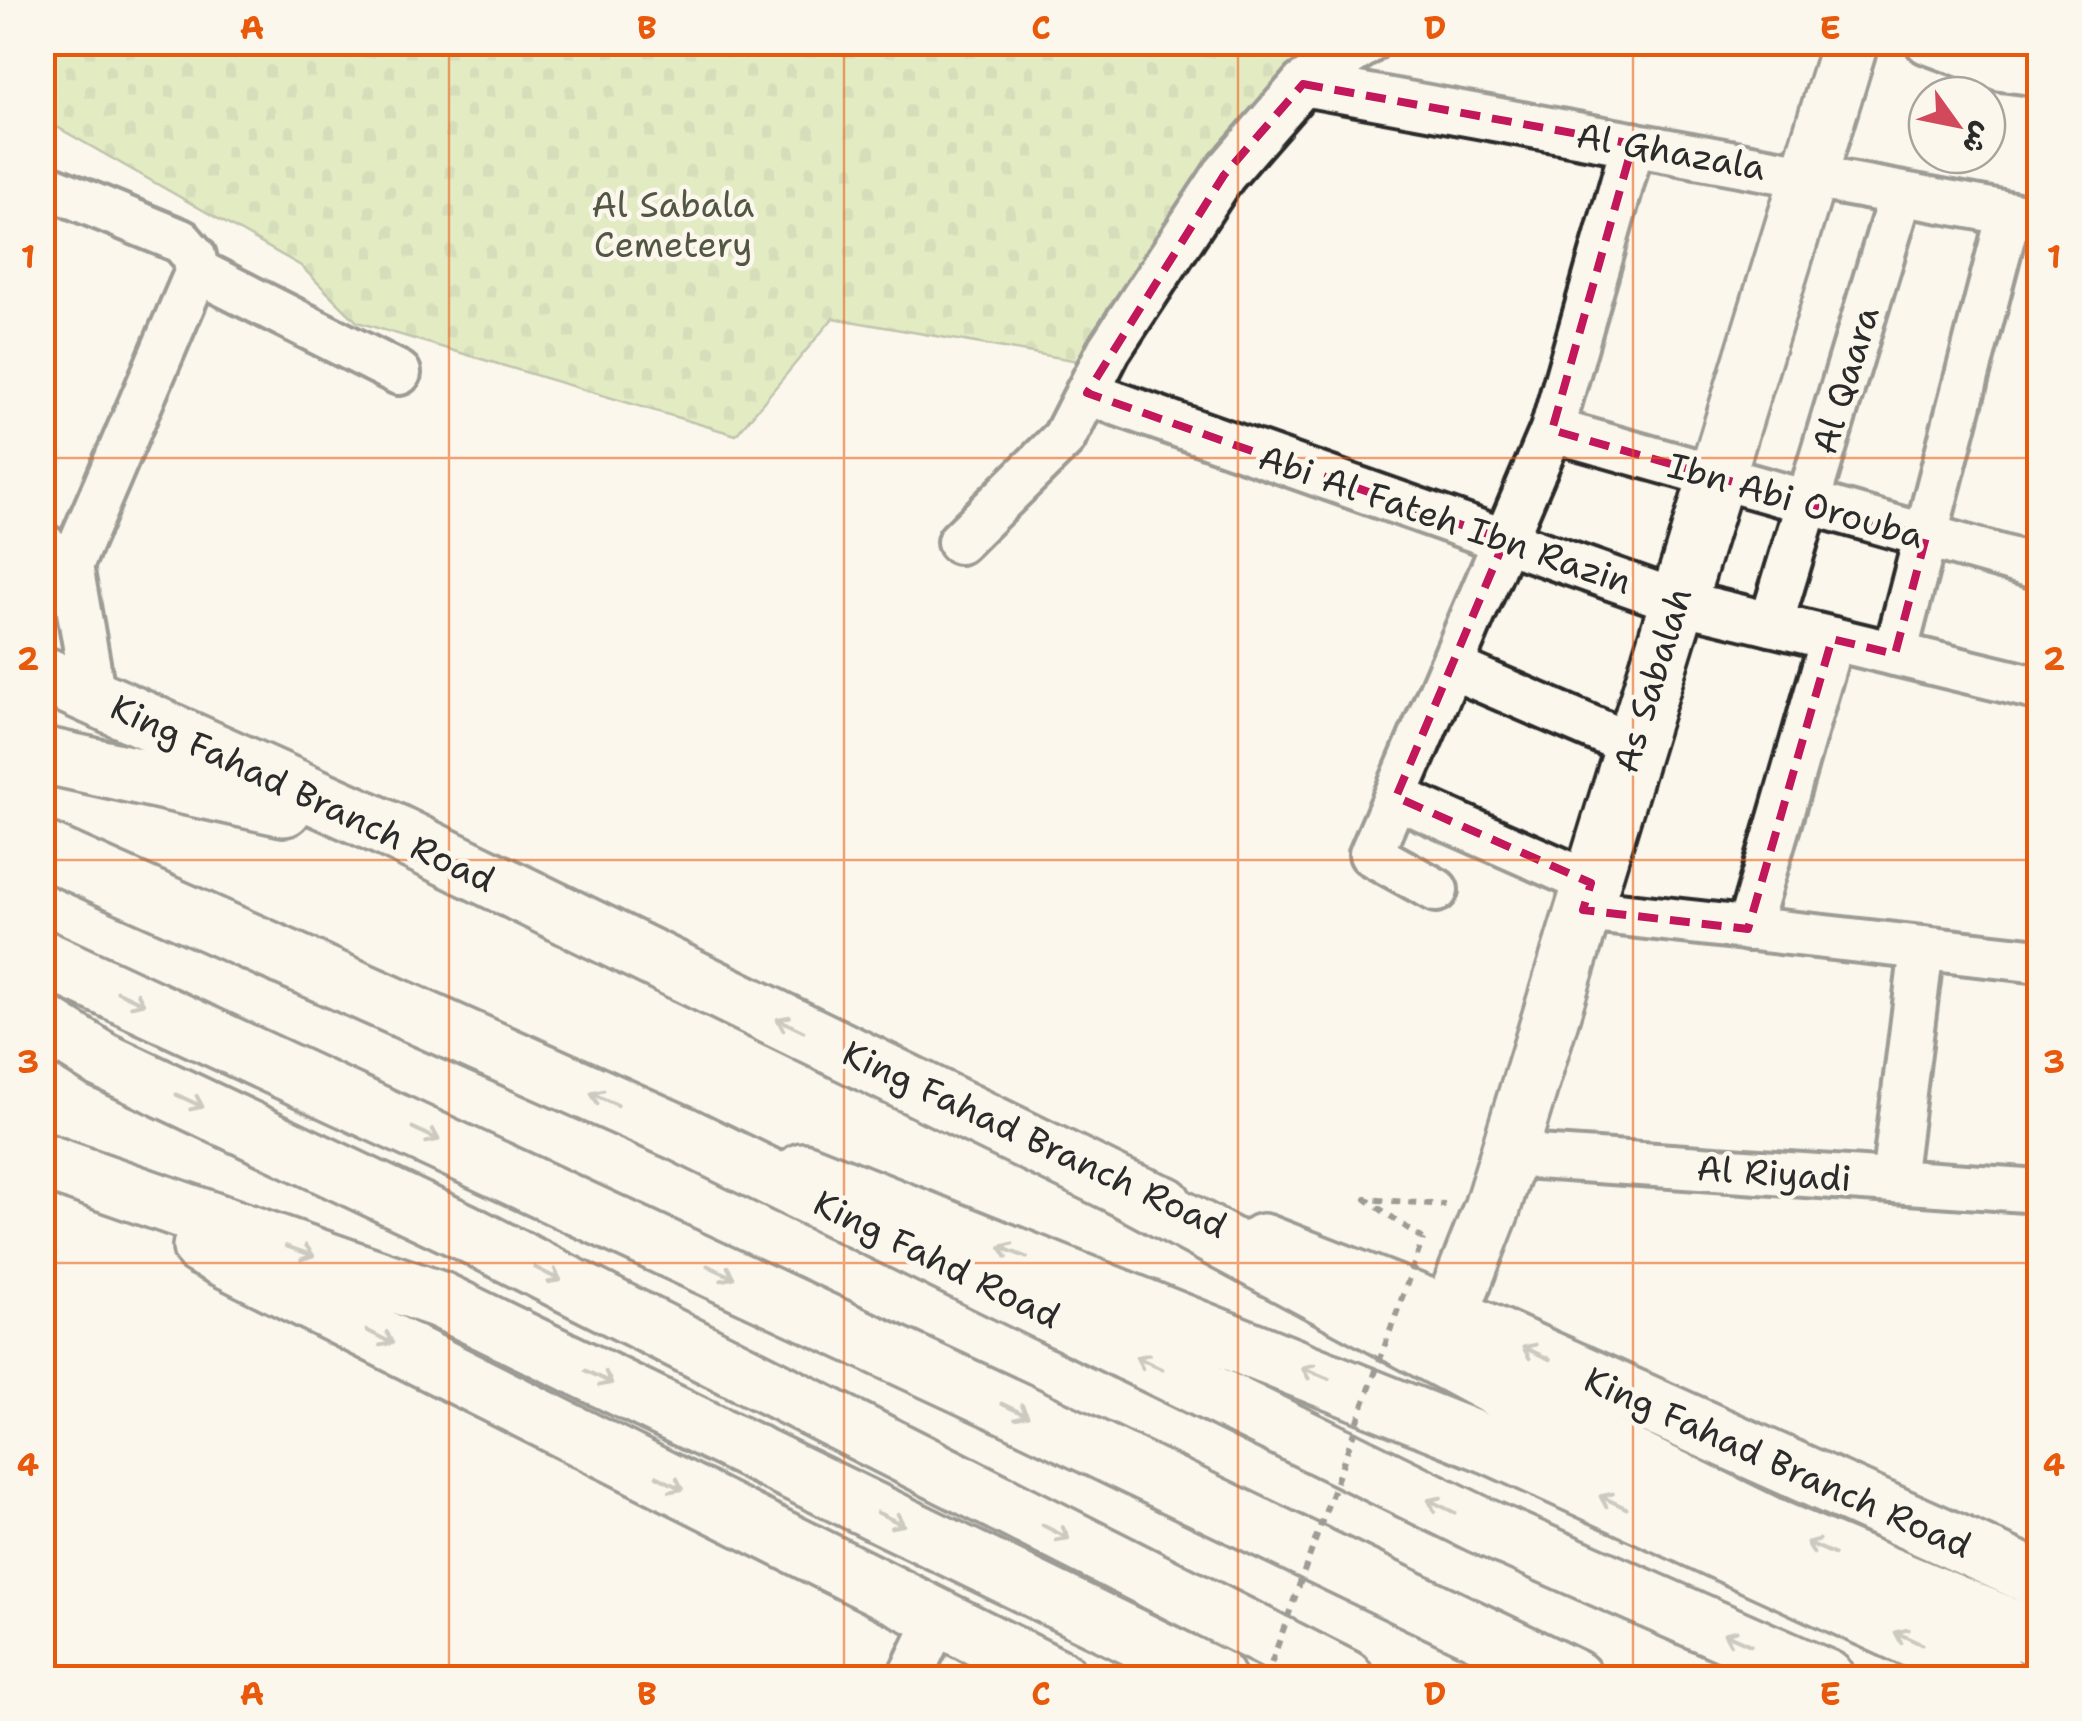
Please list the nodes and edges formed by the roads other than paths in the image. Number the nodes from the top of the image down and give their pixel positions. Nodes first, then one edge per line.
1 (1368, 42) edge
2 (1850, 42) edge
3 (1927, 42) edge
4 (2040, 74) edge
5 (1302, 84) junction
6 (1633, 144) junction
7 (1808, 176) junction
8 (42, 184) edge
9 (1901, 194) junction
10 (2024, 216) edge
11 (198, 272) junction
12 (400, 373) dead end
13 (1087, 393) junction
14 (1552, 430) junction
15 (1713, 477) junction
16 (1807, 504) junction
17 (1926, 536) junction
18 (1505, 540) junction
19 (959, 542) dead end
20 (57, 555) edge
21 (2040, 568) edge
22 (1676, 600) junction
23 (1771, 624) junction
24 (1832, 639) junction
25 (1894, 654) junction
26 (1451, 667) junction
27 (42, 674) edge
28 (2040, 689) edge
29 (94, 697) junction
30 (42, 713) edge
31 (1632, 745) junction
32 (42, 755) edge
33 (1396, 797) junction
34 (394, 832) junction
35 (42, 849) edge
36 (1436, 890) dead end
37 (1586, 896) junction
38 (1748, 928) junction
39 (1922, 948) junction
40 (42, 958) edge
41 (2038, 958) edge
42 (42, 1022) edge
43 (680, 1133) junction
44 (1508, 1155) junction
45 (42, 1164) edge
46 (1893, 1181) junction
47 (1121, 1187) junction
48 (2040, 1191) edge
49 (1450, 1316) junction
50 (2040, 1580) edge
51 (938, 1618) junction
52 (2040, 1638) edge
53 (909, 1678) edge
54 (1059, 1678) edge
55 (1217, 1678) edge
56 (1346, 1678) edge
57 (1574, 1678) edge
58 (1826, 1678) edge
59 (1997, 1678) edge

1 - 5 street
2 - 7 main road, As Sabalah
3 - 4 street
5 - 6 street, Al Ghazala
5 - 13 street
6 - 7 street, Al Ghazala
6 - 14 street
7 - 9 street, Al Ghazala
7 - 15 main road, As Sabalah
8 - 11 street
9 - 10 street, Al Ghazala
9 - 16 street, Al Qaara
10 - 17 street
11 - 12 street
11 - 20 street
13 - 18 street, Abi Al Fateh Ibn Razin
13 - 19 street
14 - 15 street, Ibn Abi Orouba
14 - 18 street
15 - 16 street, Ibn Abi Orouba
15 - 22 main road, As Sabalah
16 - 17 street, Ibn Abi Orouba
16 - 23 street, Al Qaara
17 - 21 street, Ibn Abi Orouba
17 - 25 street
18 - 22 street, Abi Al Fateh Ibn Razin
18 - 26 street
20 - 29 street
22 - 23 street, Abi Al Fateh Ibn Razin
22 - 31 main road, As Sabalah
23 - 24 street, Abi Al Fateh Ibn Razin
24 - 25 street, Abi Al Fateh Ibn Razin
24 - 38 street
25 - 28 street, Abi Al Fateh Ibn Razin
26 - 31 street
26 - 33 street
27 - 29 main road, King Fahad Branch Road
29 - 34 main road, King Fahad Branch Road
30 - 34 main road
31 - 37 main road, As Sabalah
32 - 34 main road
33 - 36 street
33 - 37 street
47 -> 34 main road, King Fahad Branch Road
43 -> 35 main road, King Fahd Road
37 - 38 street
37 - 44 main road, As Sabalah
38 - 39 street
39 - 41 street
39 - 46 street
40 -> 57 main road
42 -> 56 main road
58 -> 43 main road, King Fahd Road
59 -> 43 main road
44 - 46 street, Al Riyadi
44 - 49 main road, As Sabalah
45 -> 51 main road
45 -> 55 main road
46 - 48 street, Al Riyadi
47 - 49 main road, King Fahad Branch Road
52 -> 47 main road
50 -> 49 main road, King Fahad Branch Road
51 - 53 street
51 - 54 main road

